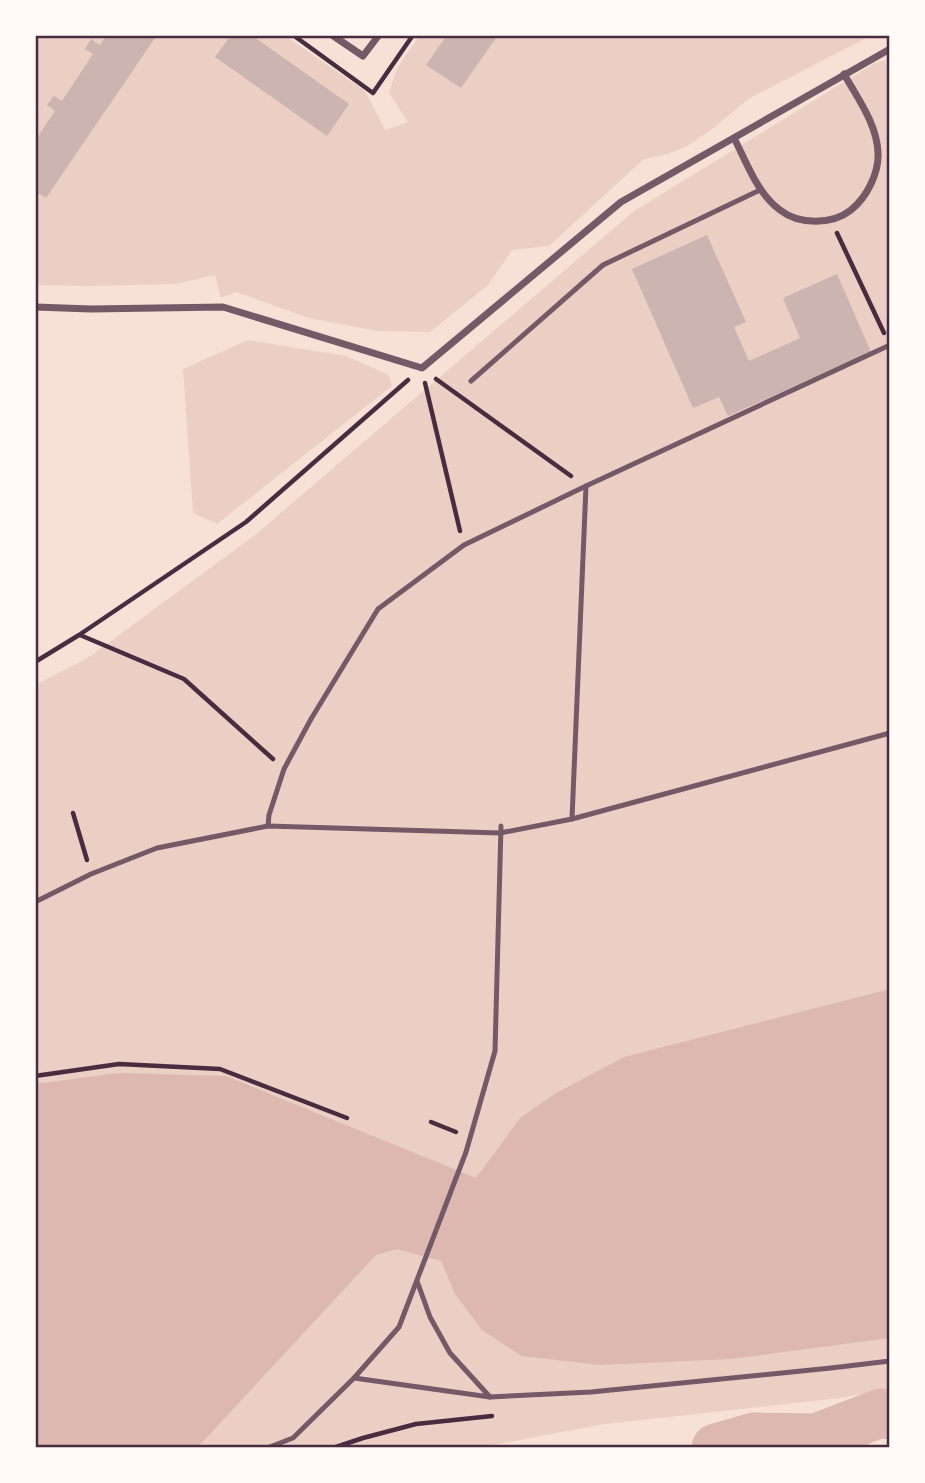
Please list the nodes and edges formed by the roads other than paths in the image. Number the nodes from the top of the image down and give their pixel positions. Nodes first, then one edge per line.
1 (332, 35) edge
2 (379, 35) edge
3 (890, 49) edge
4 (844, 75) junction
5 (734, 138) junction
6 (760, 190) junction
7 (35, 307) edge
8 (890, 345) edge
9 (471, 381) dead end
10 (586, 486) junction
11 (890, 733) edge
12 (572, 818) junction
13 (268, 826) junction
14 (501, 826) dead end
15 (500, 833) junction
16 (35, 902) edge
17 (418, 1281) junction
18 (890, 1361) edge
19 (354, 1378) junction
20 (490, 1397) junction
21 (267, 1448) edge

1 - 2 street
3 - 4 street
4 - 5 street
4 - 6 street
5 - 6 street
5 - 7 street
6 - 9 lane
8 - 10 lane
10 - 12 lane
10 - 13 lane
11 - 12 lane
12 - 15 lane
13 - 15 lane
13 - 16 lane
14 - 15 lane
15 - 17 lane
17 - 19 lane
17 - 20 lane
18 - 20 lane
19 - 20 lane
19 - 21 lane

